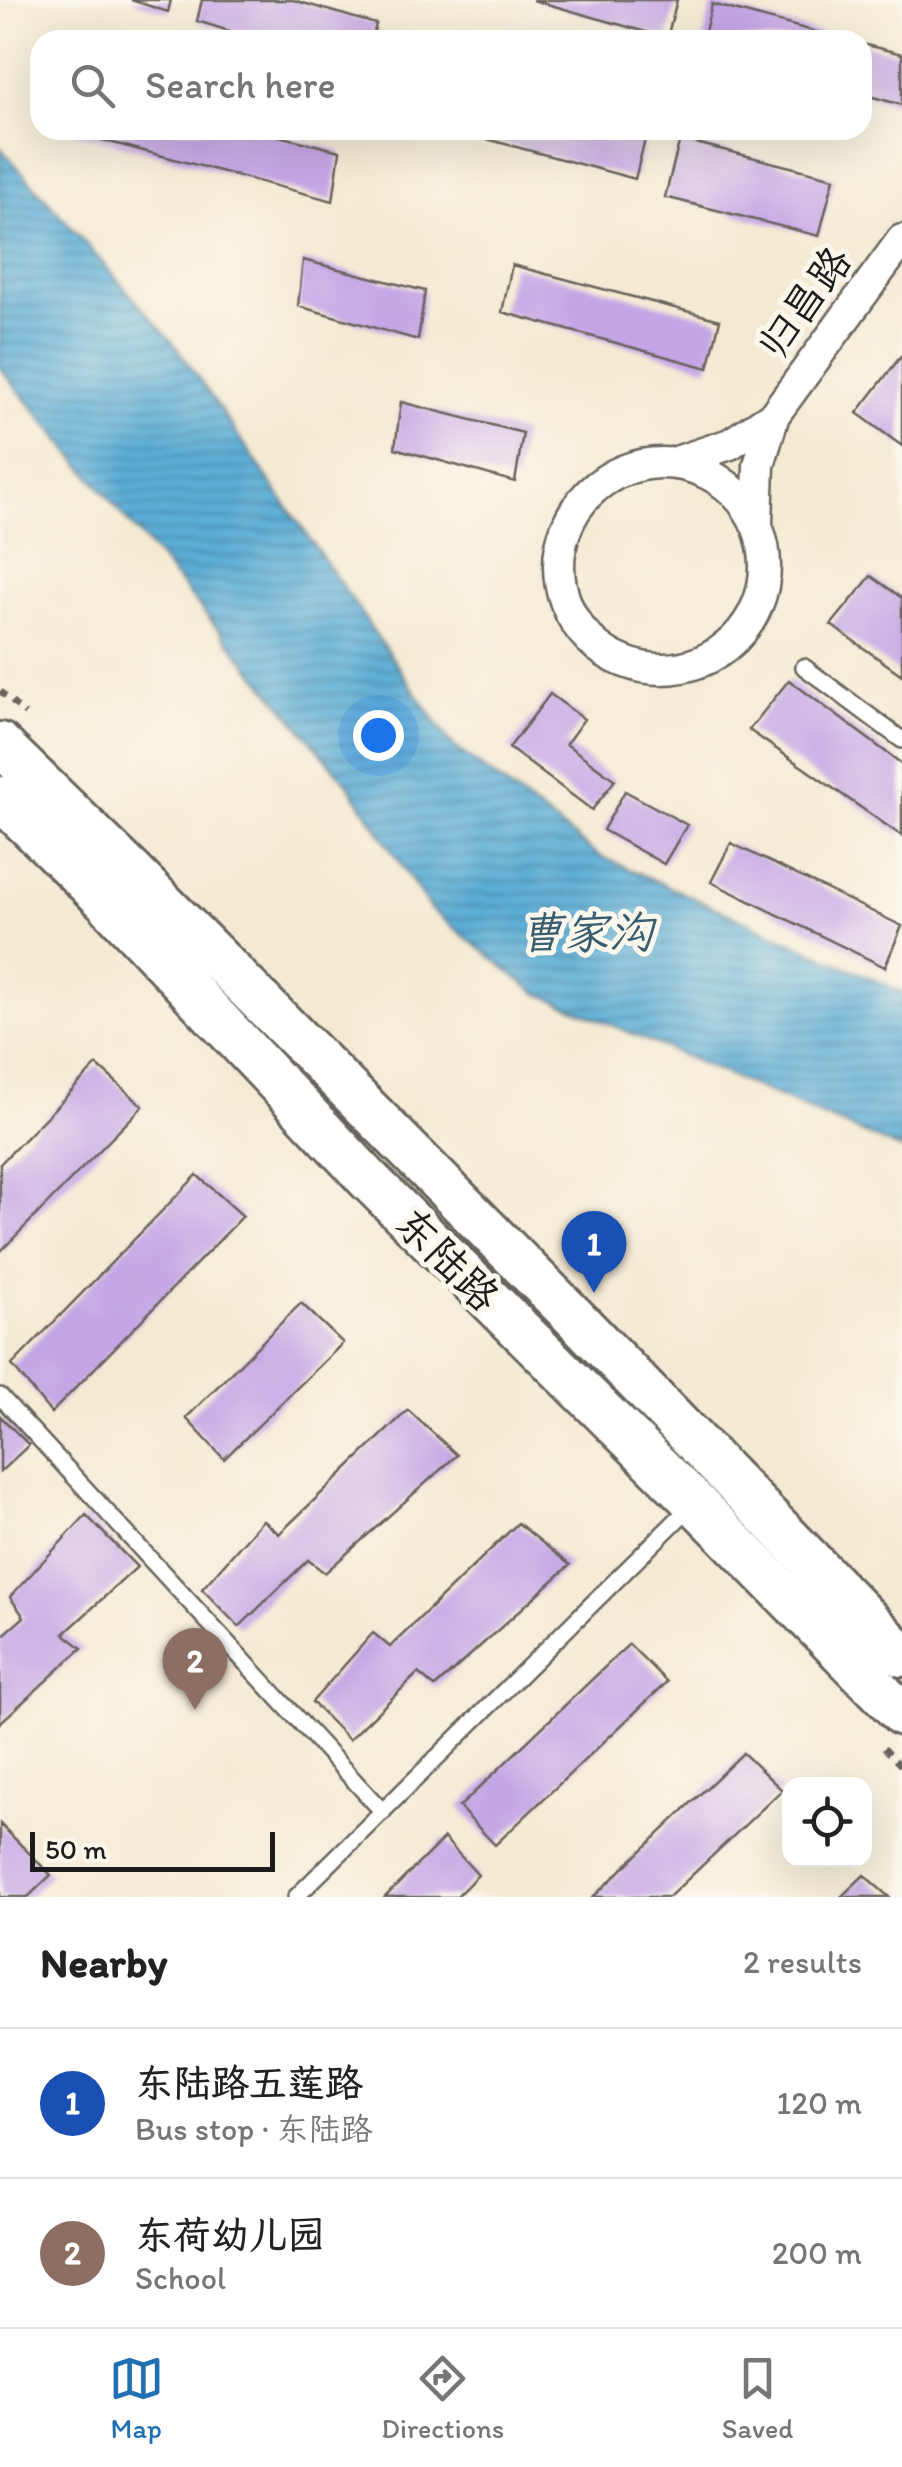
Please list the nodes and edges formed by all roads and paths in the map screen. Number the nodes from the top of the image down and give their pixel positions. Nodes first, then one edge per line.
1 (902, 240) edge
2 (774, 415) junction
3 (674, 463) junction
4 (758, 524) junction
5 (804, 666) dead end
6 (902, 740) edge
7 (0, 744) edge
8 (0, 798) edge
9 (0, 1396) edge
10 (694, 1502) junction
11 (902, 1655) edge
12 (902, 1714) edge
13 (383, 1812) junction
14 (296, 1897) edge

1 - 2 street, 归昌路
2 - 3 street, 归昌路
2 - 4 street, 归昌路
3 - 4 street, 归昌路
3 - 4 street, 归昌路
5 - 6 lane
7 - 11 main road, 东陆路
8 - 10 main road, 东陆路
9 - 13 lane
10 - 12 main road, 东陆路
10 - 13 lane
13 - 14 lane

